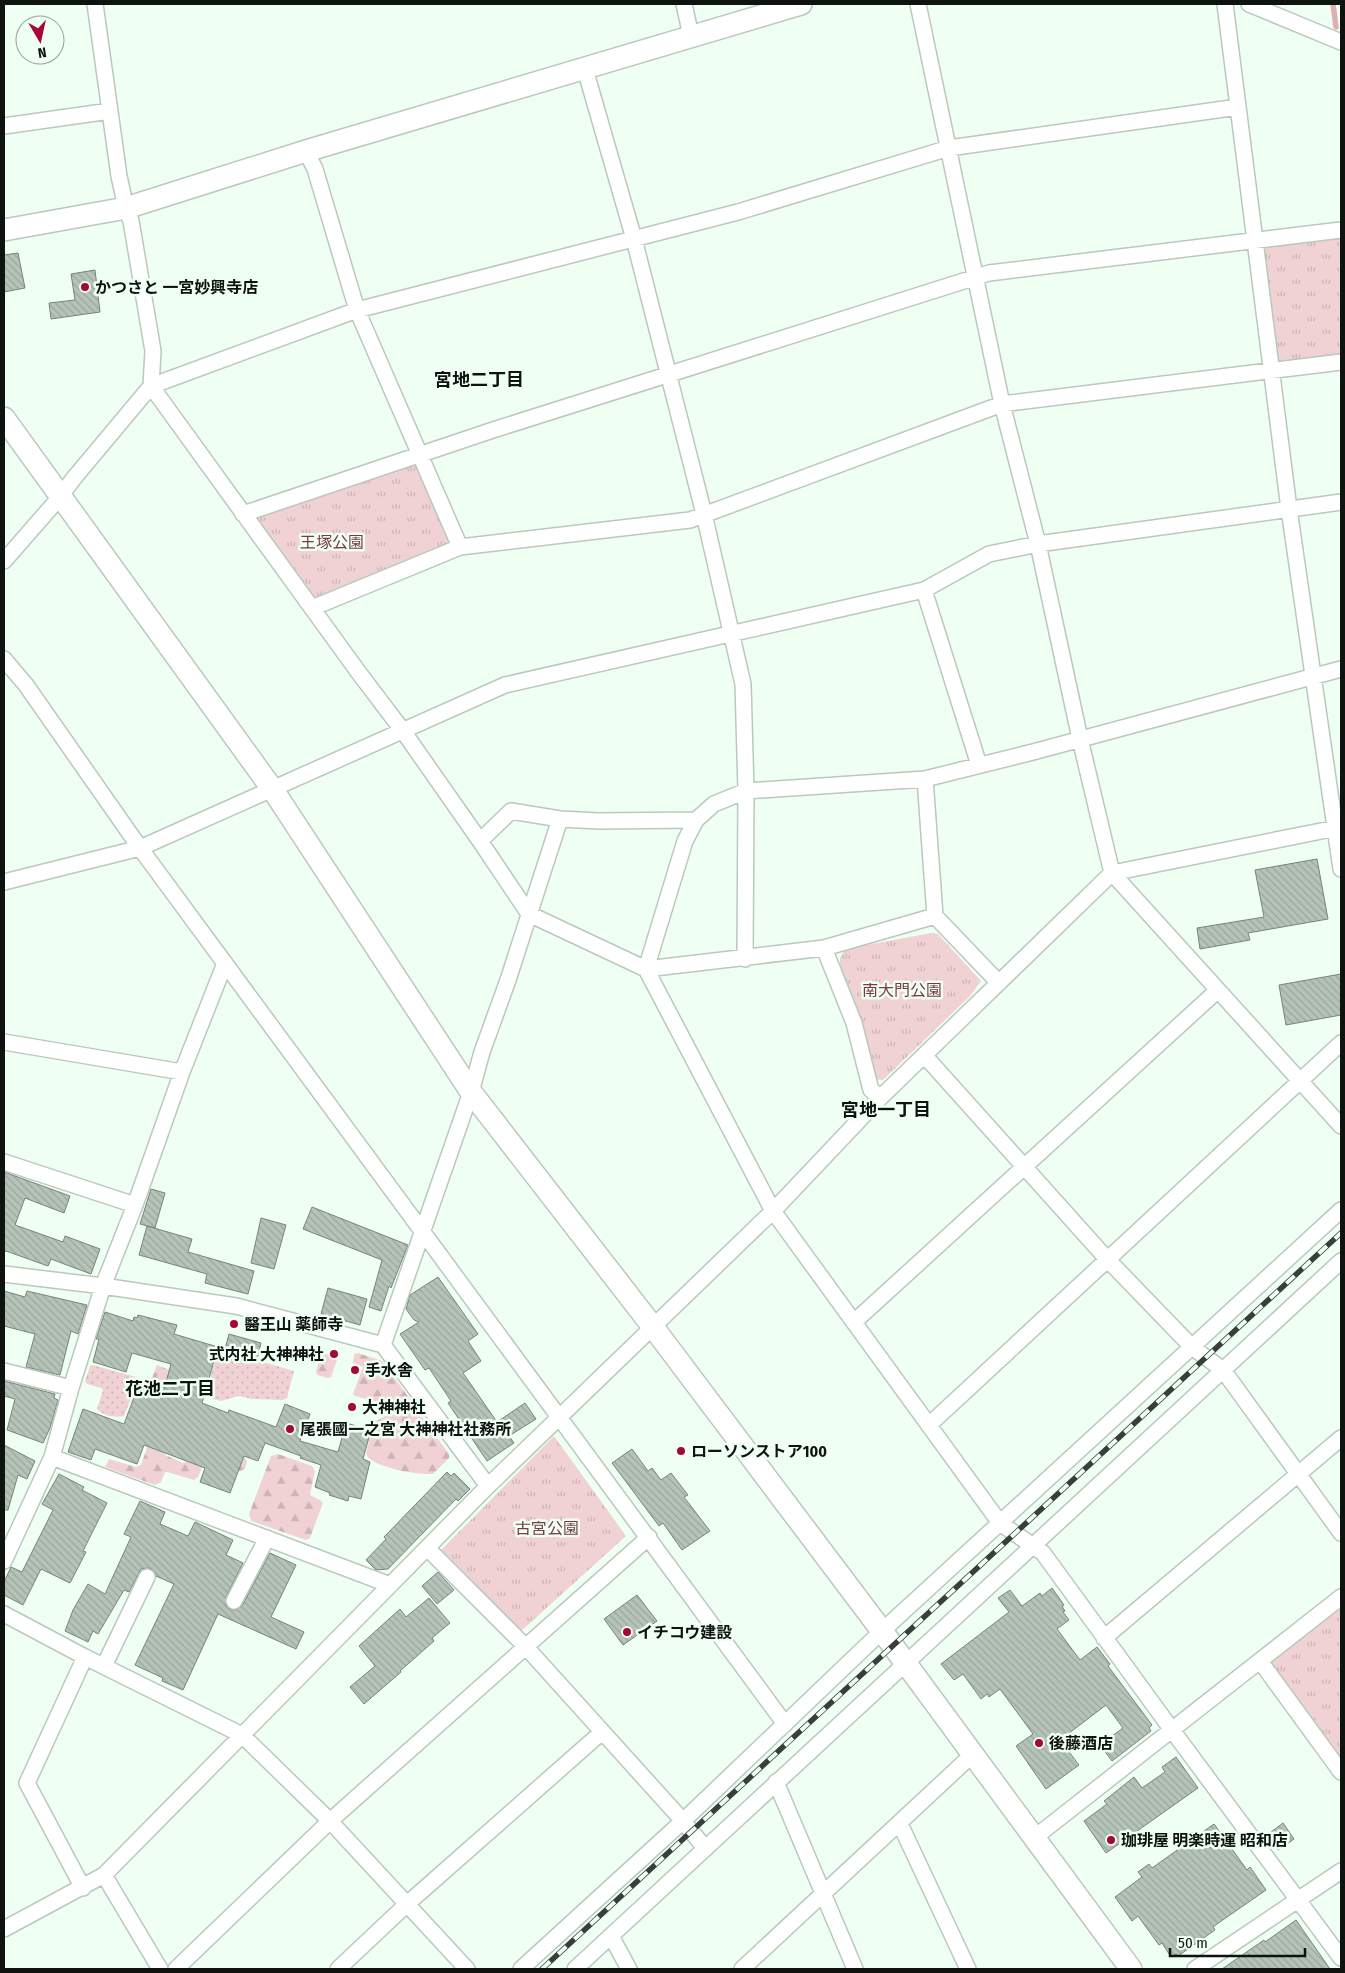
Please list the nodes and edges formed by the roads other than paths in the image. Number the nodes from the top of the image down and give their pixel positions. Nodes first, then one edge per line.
1 (95, 4) edge
2 (684, 4) edge
3 (801, 4) edge
4 (918, 4) edge
5 (1225, 4) edge
6 (1249, 4) edge
7 (691, 36) junction
8 (1341, 42) edge
9 (585, 69) junction
10 (1238, 107) junction
11 (110, 111) junction
12 (4, 126) edge
13 (949, 148) junction
14 (306, 151) junction
15 (126, 208) junction
16 (4, 230) edge
17 (1341, 230) edge
18 (634, 239) junction
19 (1255, 240) junction
20 (977, 277) junction
21 (357, 310) junction
22 (1341, 362) edge
23 (1271, 370) junction
24 (669, 376) junction
25 (151, 386) junction
26 (1002, 404) junction
27 (4, 418) edge
28 (420, 455) junction
29 (60, 497) junction
30 (1341, 502) edge
31 (1289, 509) junction
32 (243, 514) junction
33 (704, 514) junction
34 (1038, 544) junction
35 (460, 548) junction
36 (4, 561) edge
37 (924, 590) junction
38 (312, 608) junction
39 (732, 632) junction
40 (4, 659) edge
41 (1341, 669) edge
42 (1313, 675) junction
43 (403, 731) junction
44 (1080, 739) junction
45 (979, 765) junction
46 (925, 778) junction
47 (273, 790) junction
48 (746, 791) junction
49 (560, 819) junction
50 (696, 820) junction
51 (1338, 827) edge
52 (480, 840) junction
53 (140, 848) junction
54 (1341, 869) edge
55 (1112, 873) junction
56 (4, 882) edge
57 (529, 914) junction
58 (935, 916) junction
59 (824, 948) junction
60 (745, 959) junction
61 (225, 964) junction
62 (646, 969) junction
63 (999, 982) junction
64 (1218, 990) junction
65 (4, 1042) edge
66 (1341, 1043) edge
67 (924, 1055) junction
68 (182, 1072) junction
69 (1299, 1081) junction
70 (471, 1092) junction
71 (881, 1097) junction
72 (1341, 1126) edge
73 (4, 1162) edge
74 (1025, 1168) junction
75 (135, 1205) junction
76 (1341, 1210) edge
77 (773, 1211) junction
78 (422, 1230) junction
79 (1107, 1259) junction
80 (1341, 1261) edge
81 (4, 1274) edge
82 (103, 1286) junction
83 (854, 1322) junction
84 (653, 1327) junction
85 (383, 1345) junction
86 (1192, 1347) junction
87 (1223, 1370) junction
88 (4, 1371) edge
89 (71, 1388) junction
90 (559, 1418) junction
91 (929, 1425) junction
92 (1341, 1438) edge
93 (52, 1457) junction
94 (1299, 1474) junction
95 (488, 1486) junction
96 (1000, 1523) junction
97 (1341, 1533) edge
98 (649, 1537) junction
99 (267, 1538) junction
100 (1032, 1546) junction
101 (428, 1549) junction
102 (4, 1560) edge
103 (147, 1577) dead end
104 (390, 1585) junction
105 (1341, 1597) edge
106 (234, 1601) dead end
107 (4, 1614) edge
108 (882, 1631) junction
109 (1104, 1638) junction
110 (525, 1646) junction
111 (85, 1657) junction
112 (1260, 1661) junction
113 (905, 1664) junction
114 (104, 1666) junction
115 (785, 1724) junction
116 (1172, 1730) junction
117 (602, 1732) junction
118 (242, 1734) junction
119 (972, 1755) junction
120 (1341, 1772) edge
121 (776, 1782) junction
122 (330, 1821) junction
123 (683, 1821) junction
124 (900, 1824) junction
125 (1034, 1838) junction
126 (705, 1848) junction
127 (1341, 1871) edge
128 (104, 1876) junction
129 (82, 1888) junction
130 (823, 1893) junction
131 (1300, 1900) junction
132 (407, 1904) junction
133 (4, 1929) edge
134 (611, 1936) junction
135 (1341, 1958) edge
136 (160, 1969) edge
137 (176, 1969) edge
138 (338, 1969) edge
139 (467, 1969) edge
140 (520, 1969) edge
141 (575, 1969) edge
142 (629, 1969) edge
143 (742, 1969) edge
144 (855, 1969) edge
145 (968, 1969) edge
146 (1131, 1969) edge
147 (1195, 1969) edge

1 - 11 street
2 - 7 street
3 - 7 street
4 - 13 street
5 - 10 street
6 - 8 street
7 - 9 street
9 - 14 street
9 - 18 street
10 - 13 street
10 - 19 street
11 - 12 street
11 - 15 street
13 - 18 street
13 - 20 street
14 - 15 street
14 - 21 street
15 - 16 street
15 - 25 street
17 - 19 street
18 - 21 street
18 - 24 street
19 - 20 street
19 - 23 street
20 - 24 street
20 - 26 street
21 - 25 street
21 - 28 street
22 - 23 street
23 - 26 street
23 - 31 street
24 - 28 street
24 - 33 street
25 - 29 street
25 - 32 street
26 - 33 street
26 - 34 street
27 - 29 street
28 - 32 street
28 - 35 street
29 - 36 street
29 - 47 street
30 - 31 street
31 - 34 street
31 - 42 street
32 - 38 street
33 - 35 street
33 - 39 street
34 - 37 street
34 - 44 street
35 - 38 street
37 - 39 street
37 - 45 street
38 - 43 street
39 - 43 street
39 - 48 street
40 - 53 street
41 - 42 street
42 - 44 street
42 - 51 street
43 - 47 street
43 - 52 street
44 - 45 street
44 - 55 street
45 - 46 street
46 - 48 street
46 - 58 street
47 - 53 street
47 - 70 street
48 - 50 street
48 - 60 street
49 - 50 street
49 - 52 street
49 - 57 street
50 - 62 street
51 - 54 street
51 - 55 street
52 - 57 street
53 - 56 street
53 - 61 street
55 - 63 street
55 - 64 street
57 - 62 street
57 - 70 street
58 - 59 street
58 - 63 street
59 - 60 street
59 - 71 street
60 - 62 street
61 - 68 street
61 - 78 street
62 - 77 street
63 - 67 street
64 - 69 street
64 - 74 street
65 - 68 street
66 - 69 street
67 - 71 street
67 - 74 street
68 - 75 street
69 - 72 street
69 - 79 street
70 - 78 street
70 - 84 street
71 - 77 street
73 - 75 street
74 - 79 street
74 - 83 street
75 - 82 street
76 - 86 street
77 - 83 street
77 - 84 street
78 - 85 street
78 - 90 street
79 - 86 street
79 - 91 street
80 - 87 street
81 - 82 street
82 - 85 street
82 - 89 street
83 - 91 street
84 - 90 street
84 - 108 street
85 - 95 street
86 - 87 street
86 - 96 street
87 - 94 street
87 - 100 street
88 - 89 street
89 - 93 street
90 - 95 street
90 - 98 street
91 - 96 street
92 - 94 street
93 - 99 street
93 - 102 street
94 - 97 street
94 - 109 street
95 - 101 street
96 - 100 street
96 - 108 street
98 - 110 street
98 - 115 street
99 - 104 street
99 - 106 street
100 - 109 street
100 - 113 street
101 - 104 street
101 - 110 street
103 - 114 street
104 - 118 street
105 - 112 street
107 - 111 street
108 - 113 street
108 - 115 street
109 - 116 street
110 - 117 street
110 - 122 street
111 - 114 street
111 - 129 street
112 - 116 street
112 - 120 street
113 - 119 street
113 - 121 street
114 - 118 street
115 - 123 street
116 - 125 street
116 - 131 street
117 - 123 street
117 - 132 street
118 - 122 street
118 - 128 street
119 - 124 street
119 - 125 street
121 - 126 street
121 - 130 street
122 - 132 street
122 - 137 street
123 - 126 street
123 - 140 street
124 - 130 street
124 - 145 street
125 - 146 street
126 - 134 street
127 - 131 street
128 - 129 street
128 - 136 street
129 - 133 street
130 - 143 street
130 - 144 street
131 - 135 street
131 - 147 street
132 - 138 street
132 - 139 street
134 - 141 street
134 - 142 street

